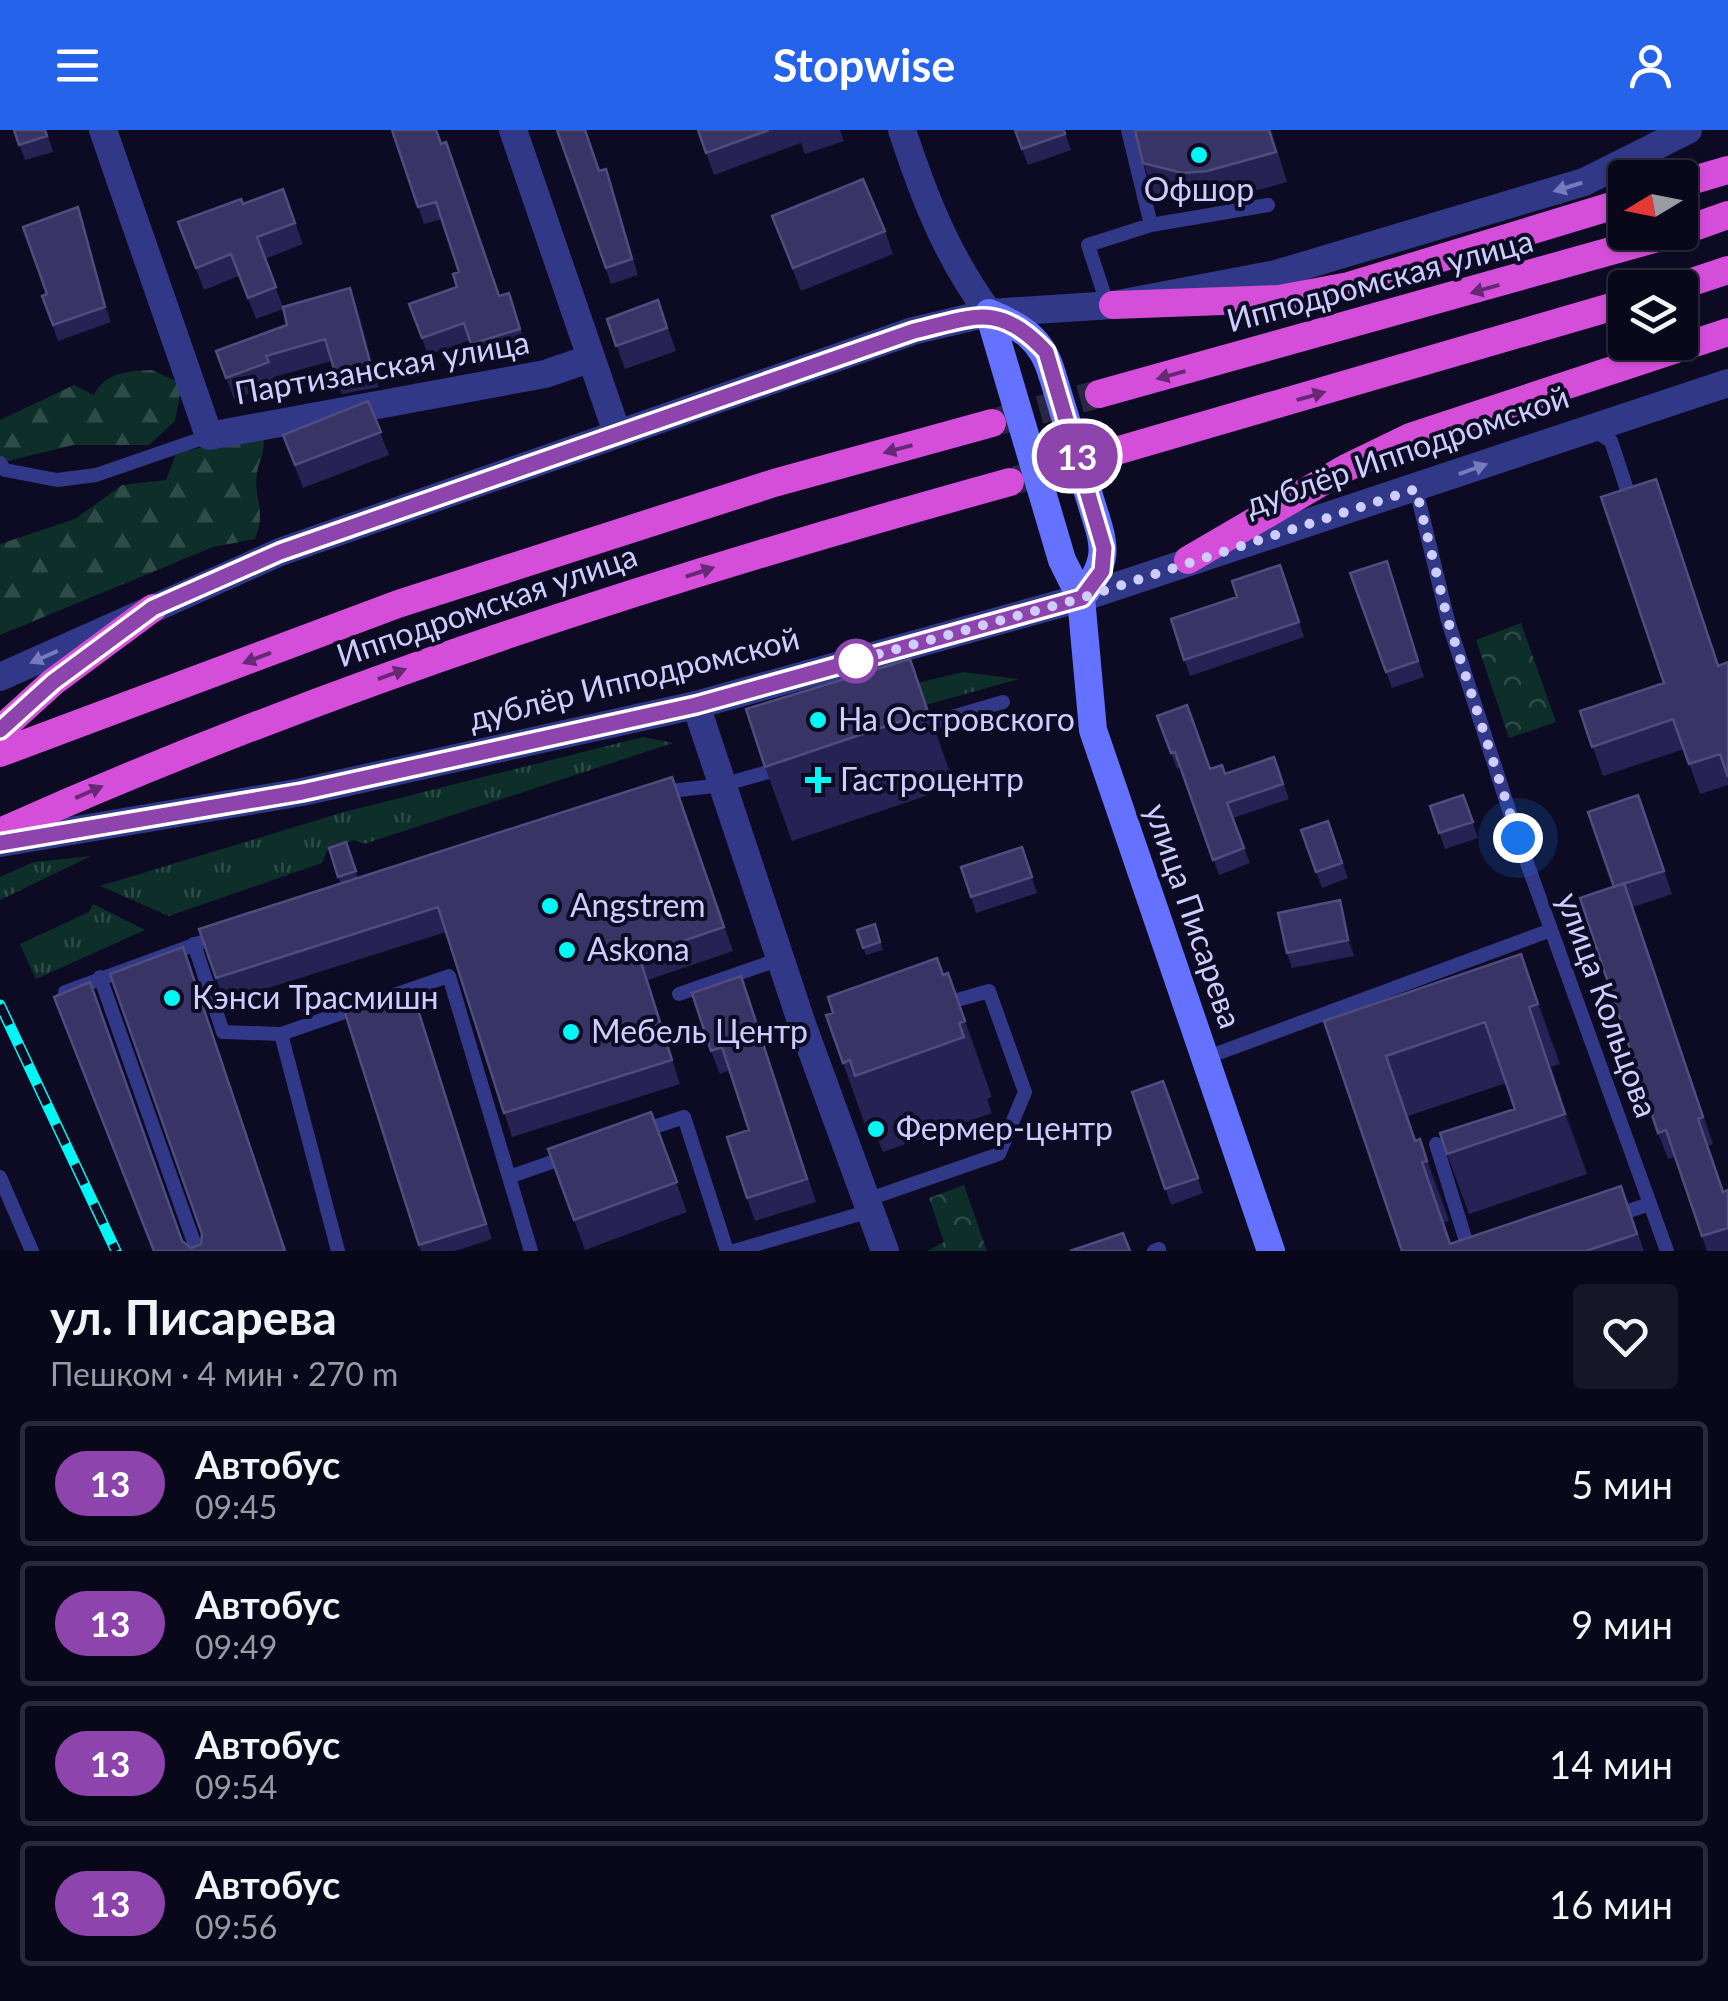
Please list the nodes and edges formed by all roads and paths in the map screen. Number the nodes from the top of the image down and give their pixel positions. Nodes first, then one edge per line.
1 (103, 130) edge
2 (513, 130) edge
3 (902, 130) edge
4 (1128, 130) edge
5 (1683, 131) edge
6 (1728, 170) edge
7 (1698, 179) edge
8 (1268, 205) dead end
9 (1608, 207) edge
10 (1728, 215) edge
11 (1151, 225) junction
12 (1698, 226) edge
13 (1615, 250) edge
14 (1728, 270) edge
15 (1698, 280) edge
16 (1110, 304) junction
17 (1608, 308) edge
18 (989, 313) junction
19 (1728, 332) edge
20 (589, 360) junction
21 (1728, 383) edge
22 (1099, 394) tunnel mouth
23 (992, 423) tunnel mouth
24 (1588, 427) junction
25 (617, 433) junction
26 (209, 436) junction
27 (1116, 450) tunnel mouth
28 (0, 464) edge
29 (1010, 482) tunnel mouth
30 (1416, 489) junction
31 (1630, 500) edge
32 (1188, 560) junction
33 (1082, 598) junction
34 (153, 608) junction
35 (0, 677) edge
36 (1003, 702) dead end
37 (696, 705) junction
38 (0, 730) edge
39 (908, 730) edge
40 (0, 753) edge
41 (792, 765) edge
42 (722, 785) junction
43 (648, 794) edge
44 (0, 832) edge
45 (0, 843) edge
46 (1551, 930) junction
47 (232, 932) edge
48 (194, 944) junction
49 (780, 958) junction
50 (100, 977) junction
51 (65, 992) edge
52 (679, 994) dead end
53 (929, 1009) edge
54 (281, 1034) junction
55 (1205, 1058) junction
56 (632, 1135) edge
57 (1436, 1144) dead end
58 (579, 1153) edge
59 (0, 1177) edge
60 (508, 1177) junction
61 (1650, 1204) junction
62 (868, 1206) junction
63 (1594, 1222) edge
64 (32, 1251) edge
65 (197, 1251) edge
66 (338, 1251) edge
67 (531, 1251) edge
68 (726, 1251) edge
69 (734, 1251) edge
70 (885, 1251) edge
71 (1270, 1251) edge
72 (1469, 1251) edge
73 (1667, 1251) edge

1 - 26 street, Партизанская улица
2 - 20 street
3 - 18 street, улица Писарева
4 - 11 lane
5 -> 16 street
6 - 7 highway
8 - 11 lane
9 - 16 highway
10 - 12 highway, Ипподромская улица
11 - 16 lane
13 -> 22 highway, Ипподромская улица
14 - 15 highway
16 - 18 street
27 -> 17 highway
18 - 25 street
18 - 33 main road, улица Писарева
18 - 33 main road, улица Писарева, bridge
19 - 32 highway
20 - 25 street
20 - 26 street, Партизанская улица
21 - 24 street, дублёр Ипподромской
23 -> 40 highway, Ипподромская улица
30 -> 24 street, дублёр Ипподромской
24 - 31 lane
25 - 34 street
26 - 28 lane
44 -> 29 highway, Ипподромская улица
30 - 32 street, дублёр Ипподромской
30 - 46 lane, улица Кольцова
32 - 33 street, дублёр Ипподромской
33 - 37 street, дублёр Ипподромской
33 - 55 main road, улица Писарева
34 -> 35 street
34 - 38 highway
36 - 39 lane
37 - 42 street
37 - 45 street, дублёр Ипподромской
41 - 42 lane
42 - 43 lane
42 - 49 street
46 - 55 lane
46 - 61 lane, улица Кольцова
47 - 48 lane
48 - 50 lane
48 - 54 lane
49 - 52 lane
49 - 62 street
50 - 51 lane
50 - 65 lane
53 - 62 lane
54 - 60 lane
54 - 66 lane
55 - 71 main road, улица Писарева
56 - 68 lane
57 - 72 lane
58 - 60 lane
59 - 64 lane
60 - 67 lane
61 - 63 lane
61 - 73 lane, улица Кольцова
62 - 69 lane
62 - 70 street

